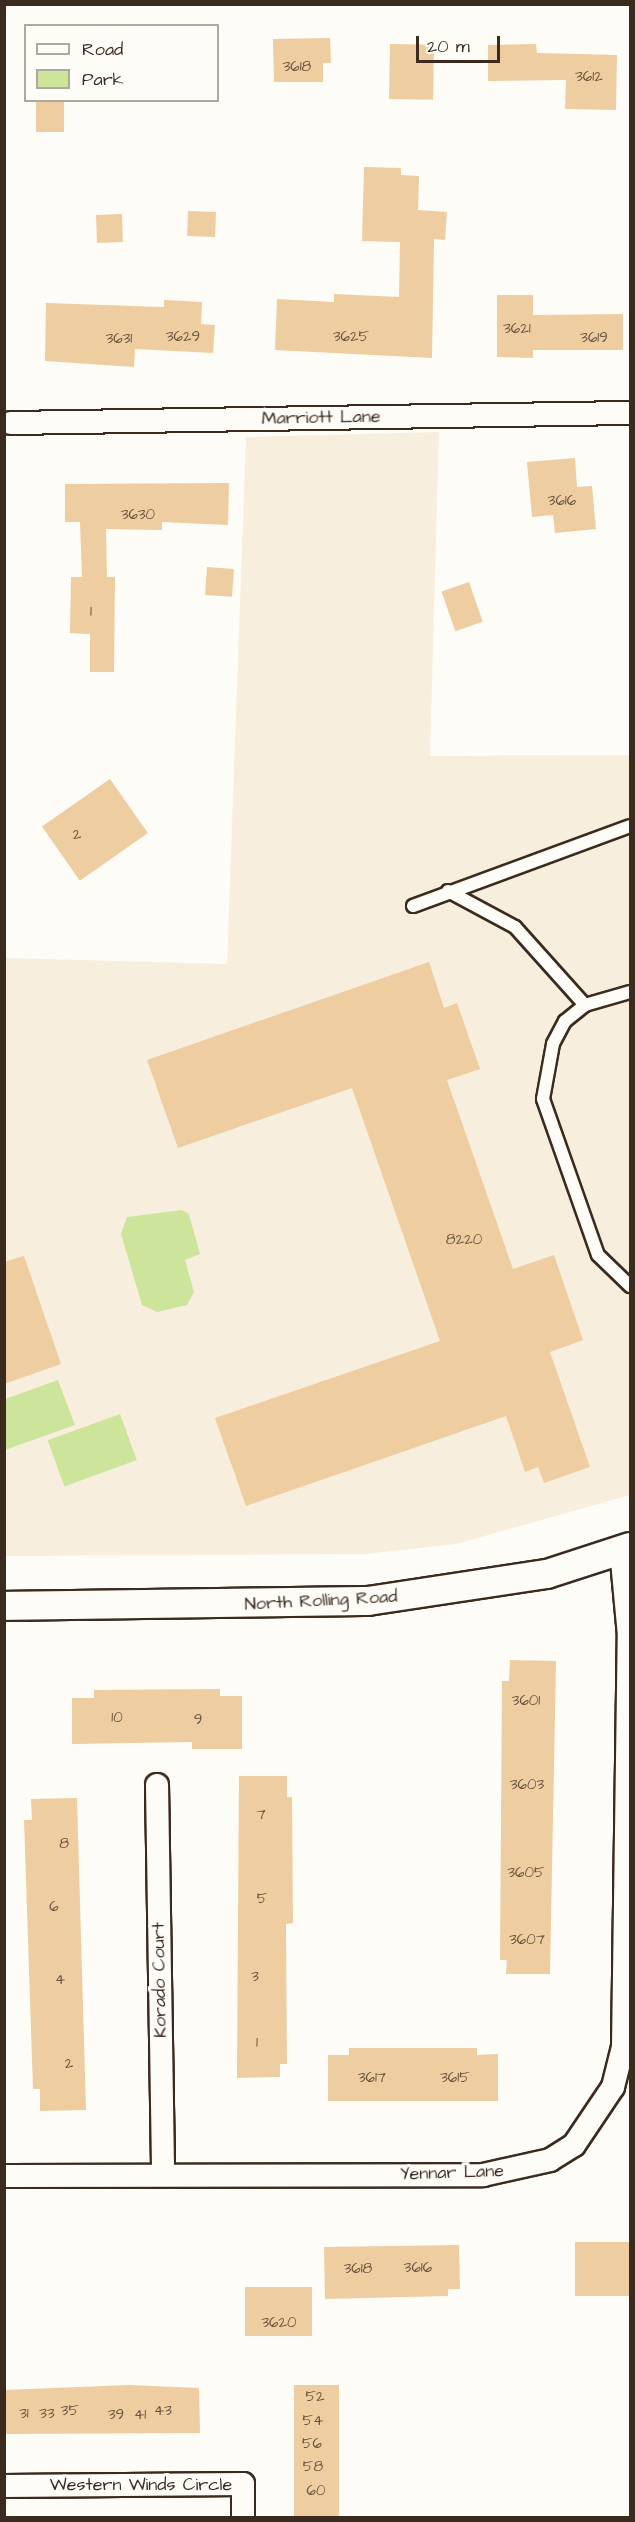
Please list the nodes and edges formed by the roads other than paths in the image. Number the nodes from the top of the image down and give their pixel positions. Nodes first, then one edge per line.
1 (630, 413) edge
2 (11, 423) dead end
3 (630, 826) edge
4 (448, 891) junction
5 (412, 906) dead end
6 (630, 992) edge
7 (585, 1005) junction
8 (630, 1286) edge
9 (626, 1549) edge
10 (4, 1606) edge
11 (157, 1785) dead end
12 (163, 2175) junction
13 (4, 2176) edge
14 (4, 2486) edge
15 (243, 2517) edge

1 - 2 street, Marriott Lane
3 - 4 lane
4 - 5 lane
4 - 7 lane
6 - 7 lane
7 - 8 lane
9 - 10 street, North Rolling Road
9 - 12 street, Yennar Lane
11 - 12 street, Korado Court
12 - 13 street, Yennar Lane
14 - 15 street, Western Winds Circle

